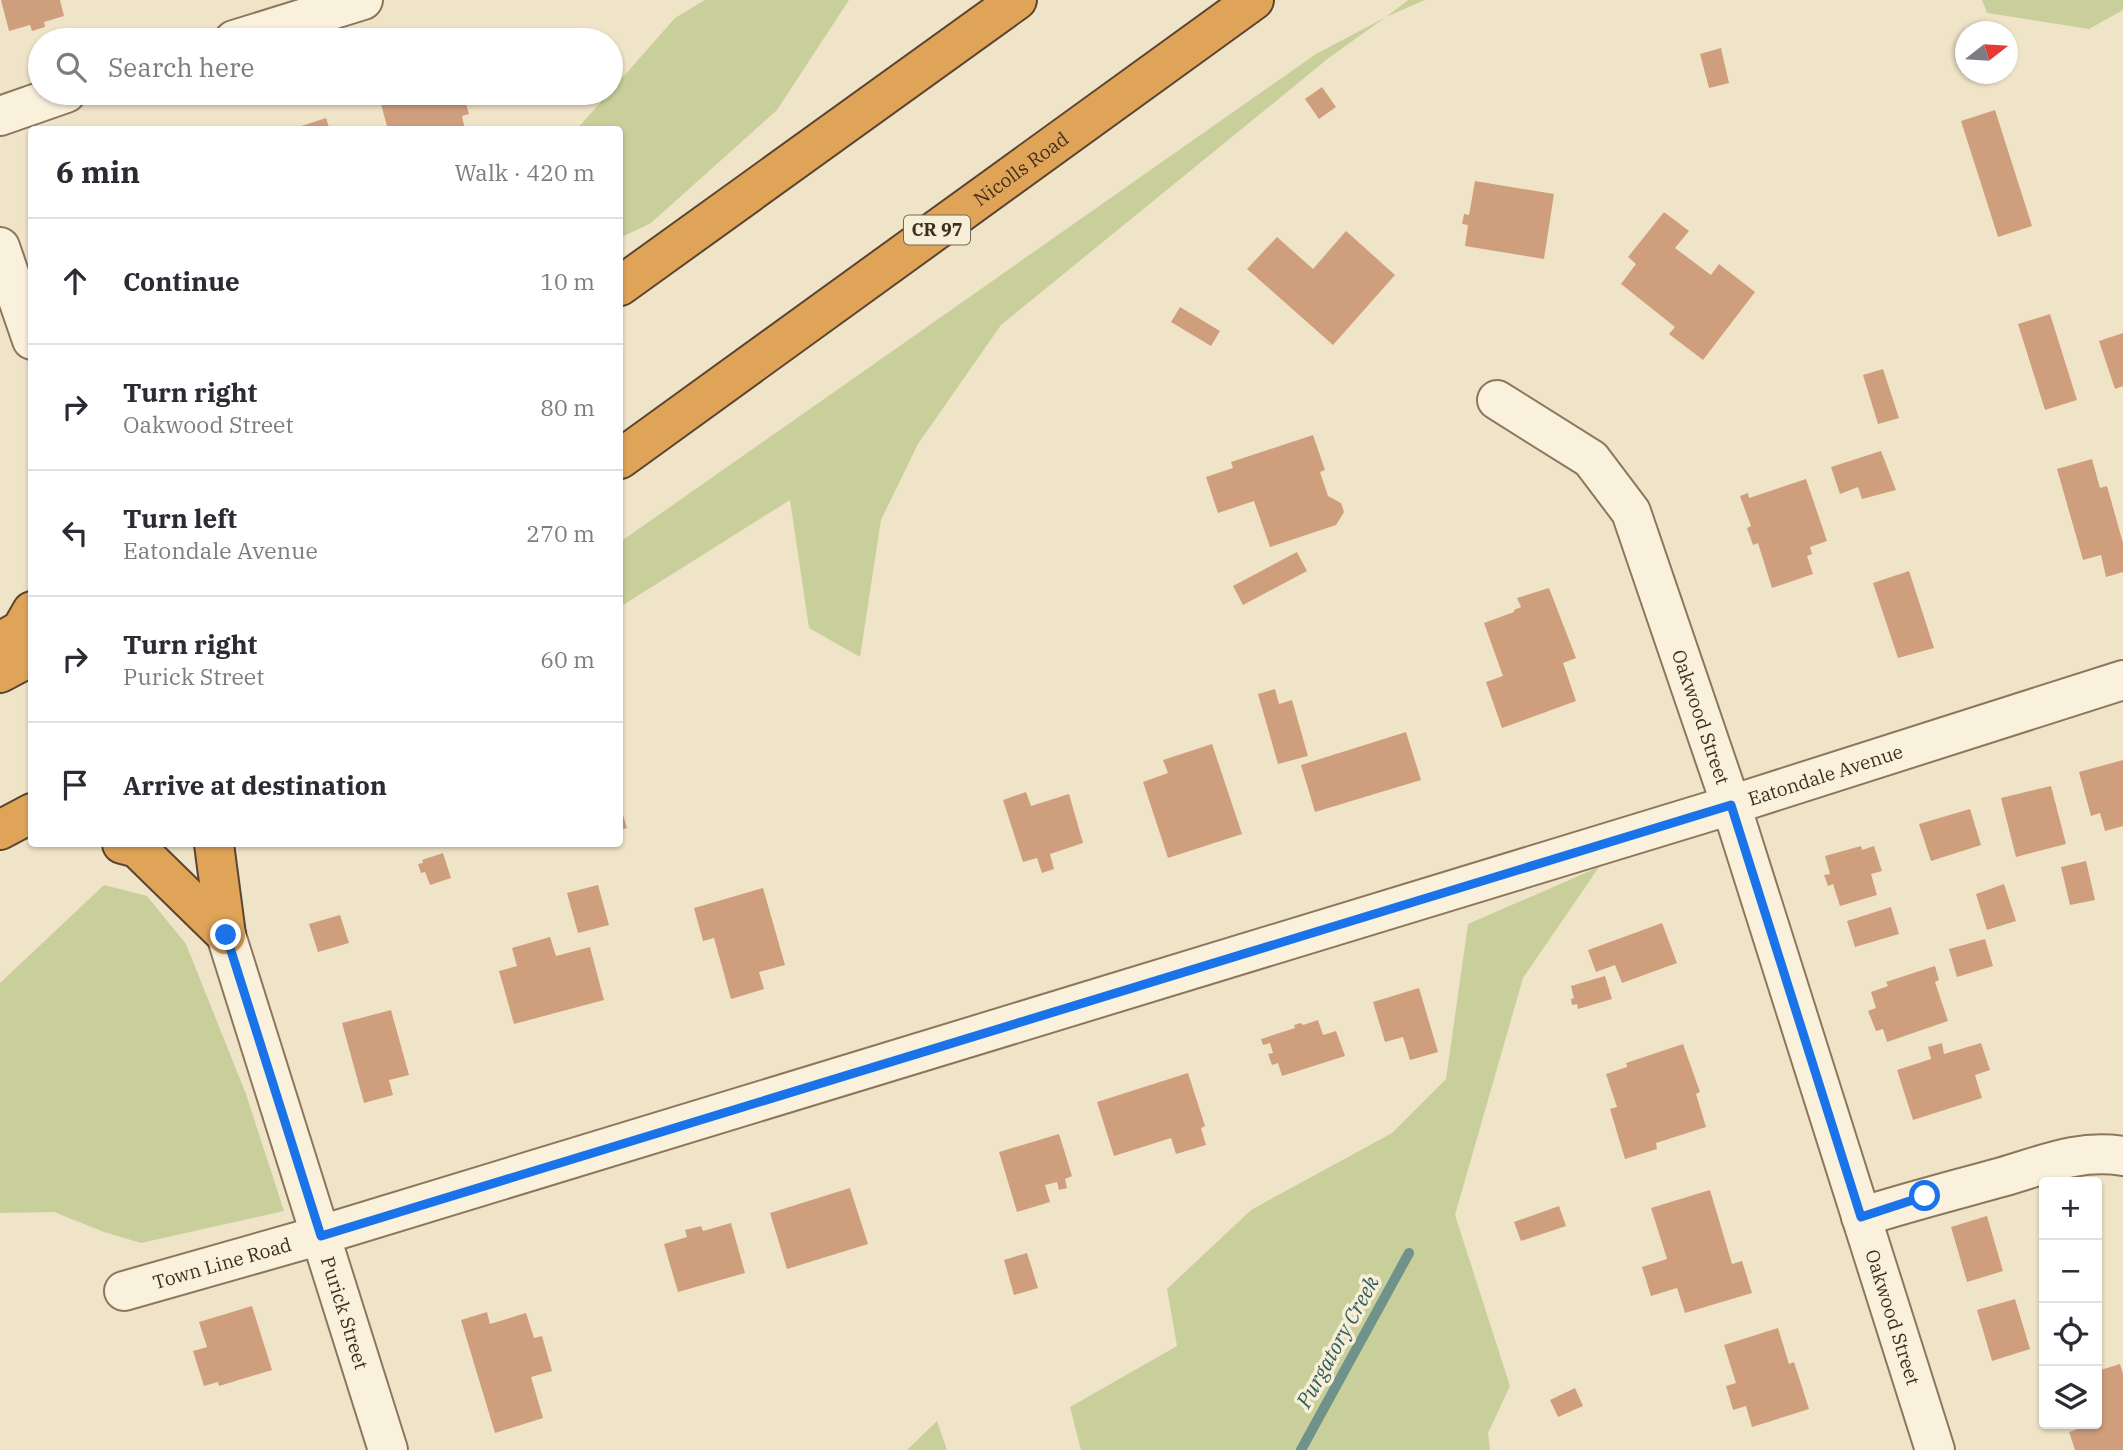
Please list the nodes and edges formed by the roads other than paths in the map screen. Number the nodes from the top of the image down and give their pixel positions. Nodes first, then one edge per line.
1 (363, 0) edge
2 (1017, 0) edge
3 (1254, 0) edge
4 (273, 28) edge
5 (32, 105) edge
6 (0, 116) edge
7 (0, 247) edge
8 (623, 284) edge
9 (28, 328) edge
10 (1497, 400) dead end
11 (623, 458) edge
12 (28, 618) edge
13 (0, 642) edge
14 (28, 658) edge
15 (0, 673) edge
16 (2123, 680) edge
17 (1731, 805) junction
18 (28, 815) edge
19 (0, 830) edge
20 (28, 842) edge
21 (133, 847) edge
22 (214, 847) edge
23 (0, 853) edge
24 (226, 935) junction
25 (2123, 1156) edge
26 (1861, 1217) junction
27 (321, 1236) junction
28 (124, 1291) dead end
29 (388, 1450) edge
30 (1935, 1450) edge

1 - 4 street
2 - 8 highway
3 - 11 highway, Nicolls Road / CR 97
5 - 6 street
7 - 9 street
10 - 17 street, Oakwood Street
12 - 13 highway
14 - 15 highway
16 - 17 street, Eatondale Avenue
17 - 26 street, Oakwood Street
17 - 27 street, Eatondale Avenue
18 - 19 highway
20 - 23 highway
21 - 24 highway
22 - 24 highway
24 - 27 street, Purick Street
25 - 26 street
26 - 30 street, Oakwood Street
27 - 28 street, Town Line Road
27 - 29 street, Purick Street

